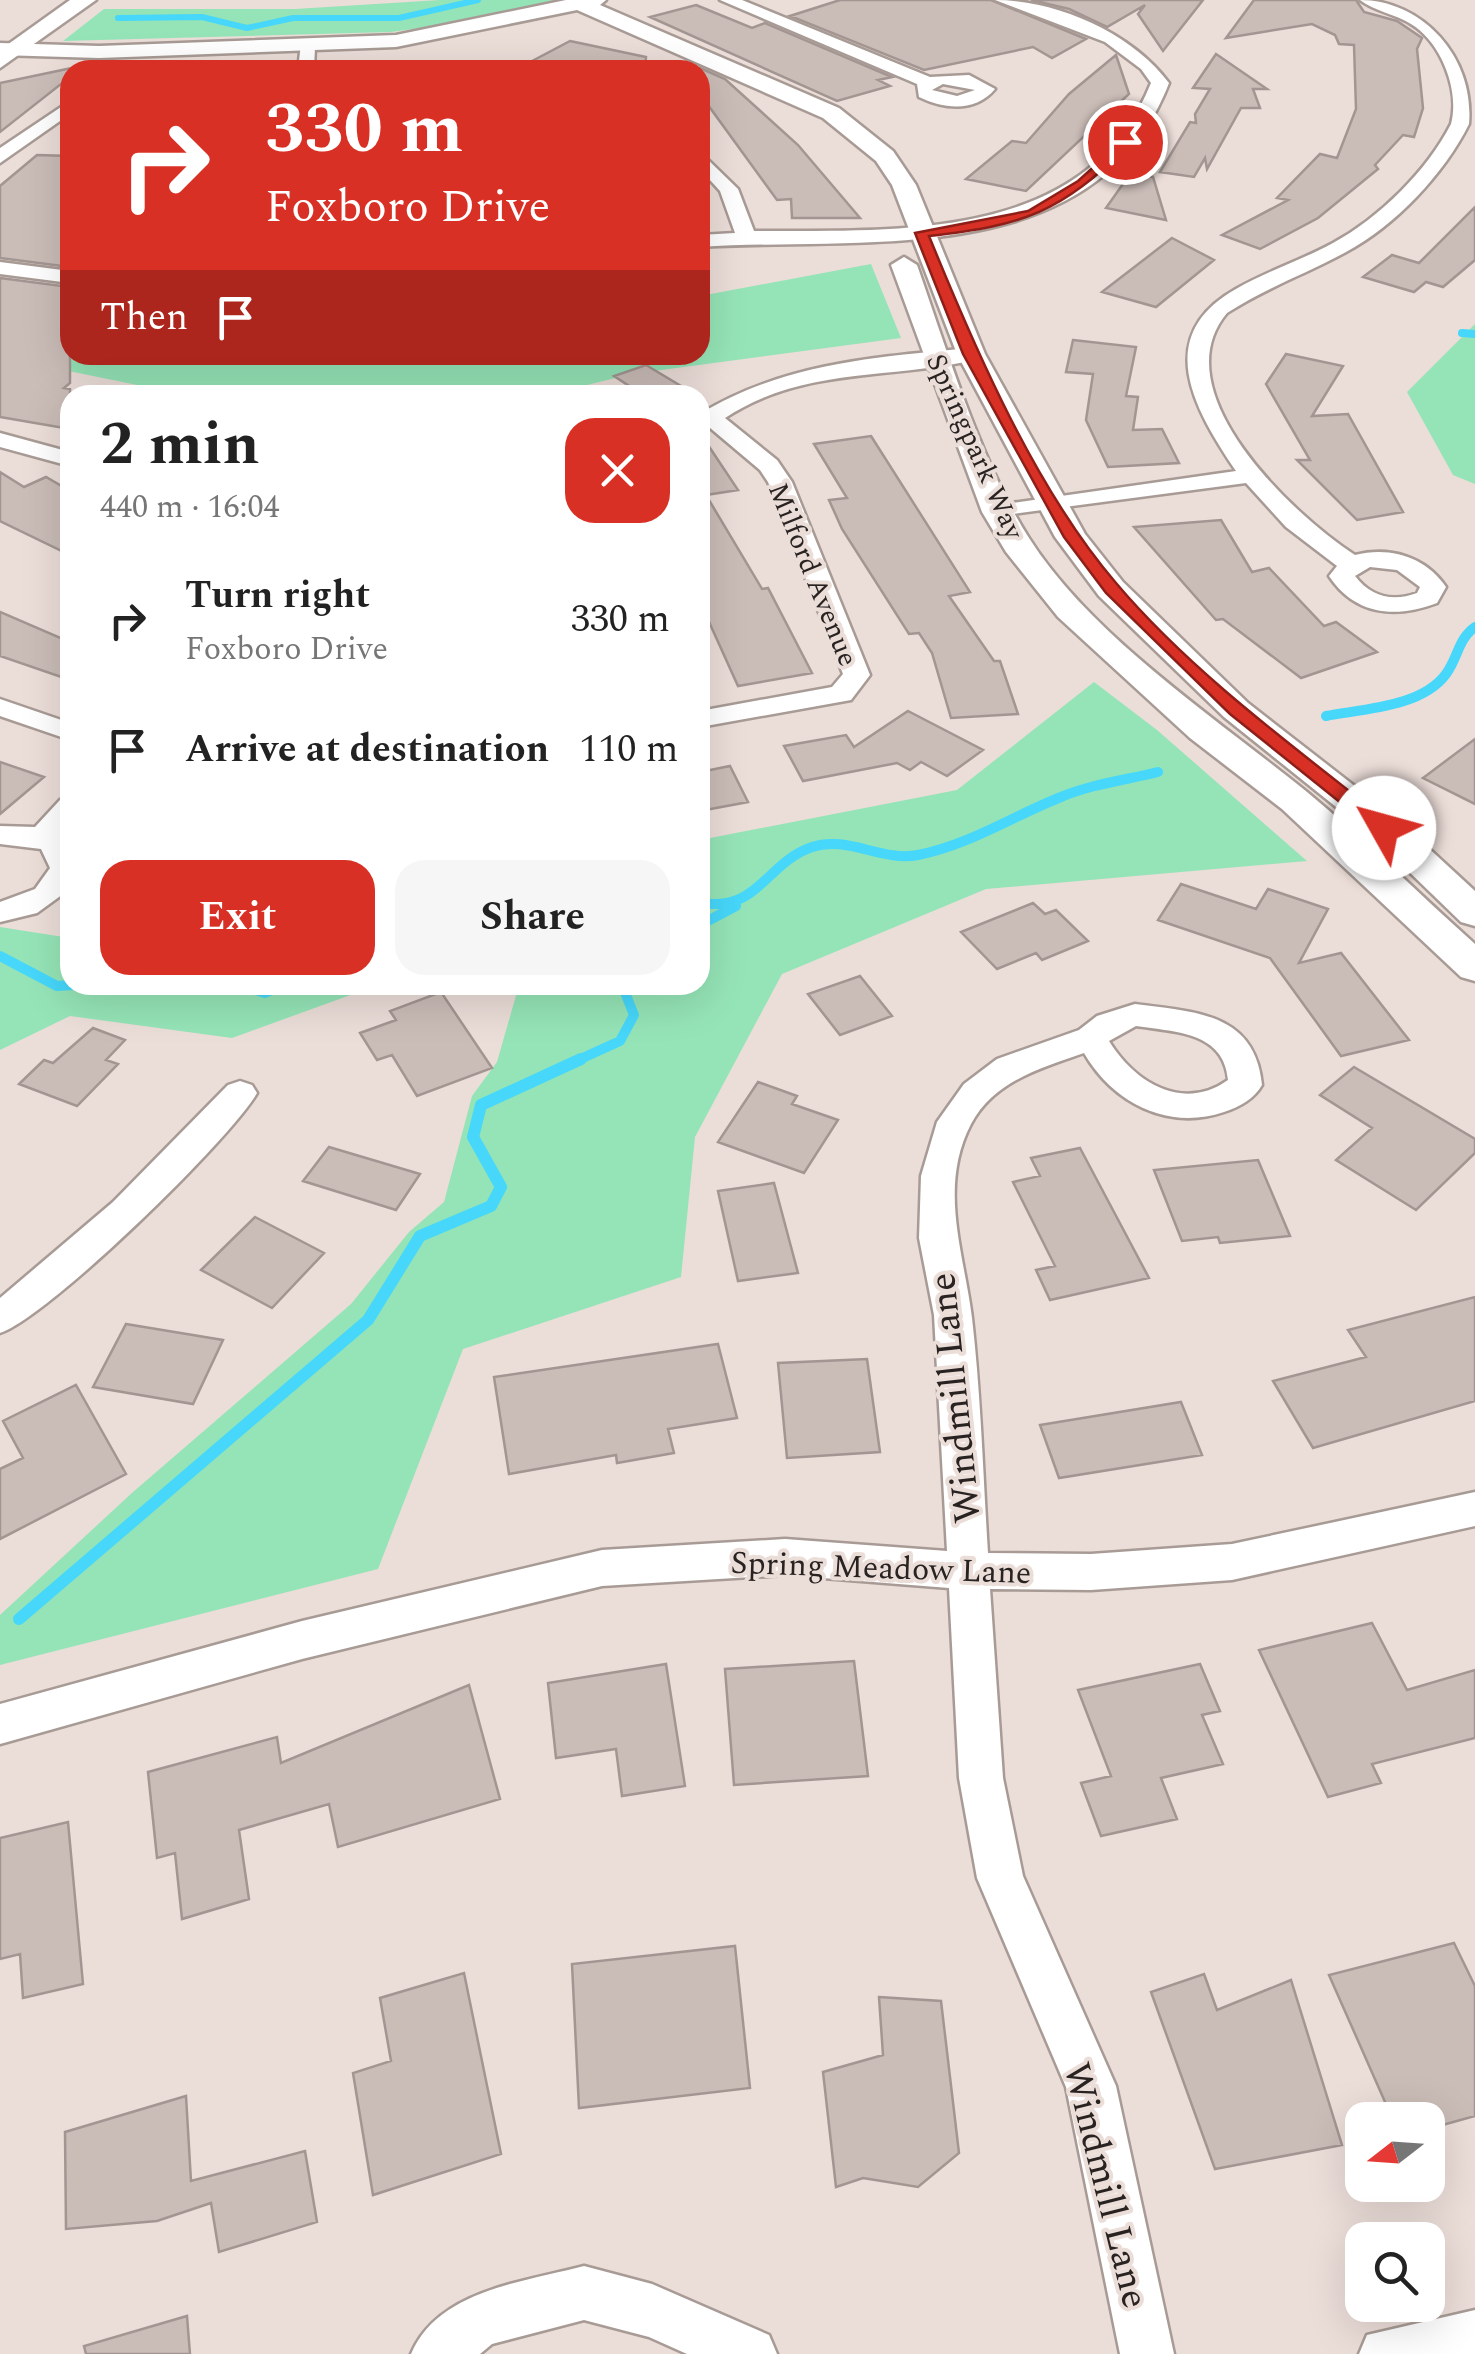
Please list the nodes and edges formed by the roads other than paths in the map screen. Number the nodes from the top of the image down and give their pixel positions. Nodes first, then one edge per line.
1 (85, 0) edge
2 (728, 0) edge
3 (1003, 0) edge
4 (1368, 0) edge
5 (786, 4) dead end
6 (575, 5) edge
7 (756, 11) junction
8 (308, 47) junction
9 (5, 53) edge
10 (307, 60) edge
11 (674, 60) edge
12 (708, 60) edge
13 (710, 61) edge
14 (710, 77) edge
15 (928, 83) dead end
16 (60, 113) edge
17 (0, 157) edge
18 (710, 169) edge
19 (908, 233) junction
20 (746, 236) junction
21 (710, 240) edge
22 (0, 268) edge
23 (60, 276) edge
24 (970, 354) junction
25 (936, 358) junction
26 (710, 417) edge
27 (710, 424) edge
28 (0, 440) edge
29 (60, 456) edge
30 (1248, 476) junction
31 (1054, 506) junction
32 (998, 512) junction
33 (1352, 564) dead end
34 (0, 707) edge
35 (710, 717) edge
36 (60, 728) edge
37 (60, 818) edge
38 (0, 835) edge
39 (44, 836) junction
40 (60, 846) edge
41 (60, 882) edge
42 (0, 912) edge
43 (1475, 913) edge
44 (1475, 967) edge
45 (1091, 1038) dead end
46 (240, 1093) dead end
47 (0, 1318) edge
48 (1475, 1509) edge
49 (970, 1571) junction
50 (0, 1724) edge
51 (1475, 2337) edge
52 (438, 2354) edge
53 (750, 2354) edge
54 (1147, 2354) edge
55 (1386, 2354) edge

1 - 9 main road
2 - 7 street
3 - 19 street
4 - 30 street
5 - 7 street
6 - 8 street
6 - 11 street
6 - 12 street, Springpark Way
7 - 15 street
8 - 9 street
8 - 10 street
13 - 19 street, Springpark Way
14 - 19 street, Springpark Way
16 - 17 street
18 - 20 street
19 - 20 street
19 - 24 street, Springpark Way
19 - 25 street, Springpark Way
20 - 21 street
22 - 23 street
24 - 25 street
24 - 31 street, Springpark Way
25 - 26 street
25 - 32 street, Springpark Way
27 - 35 street, Milford Avenue
28 - 29 street
30 - 31 street
30 - 33 street
31 - 32 street
31 - 43 street, Springpark Way
32 - 44 street, Springpark Way
34 - 36 street
37 - 39 street
38 - 39 street
39 - 40 street
41 - 42 street
45 - 49 street, Windmill Lane
46 - 47 street
48 - 49 street, Spring Meadow Lane
49 - 50 street, Spring Meadow Lane
49 - 54 street, Windmill Lane
51 - 55 street
52 - 53 street

